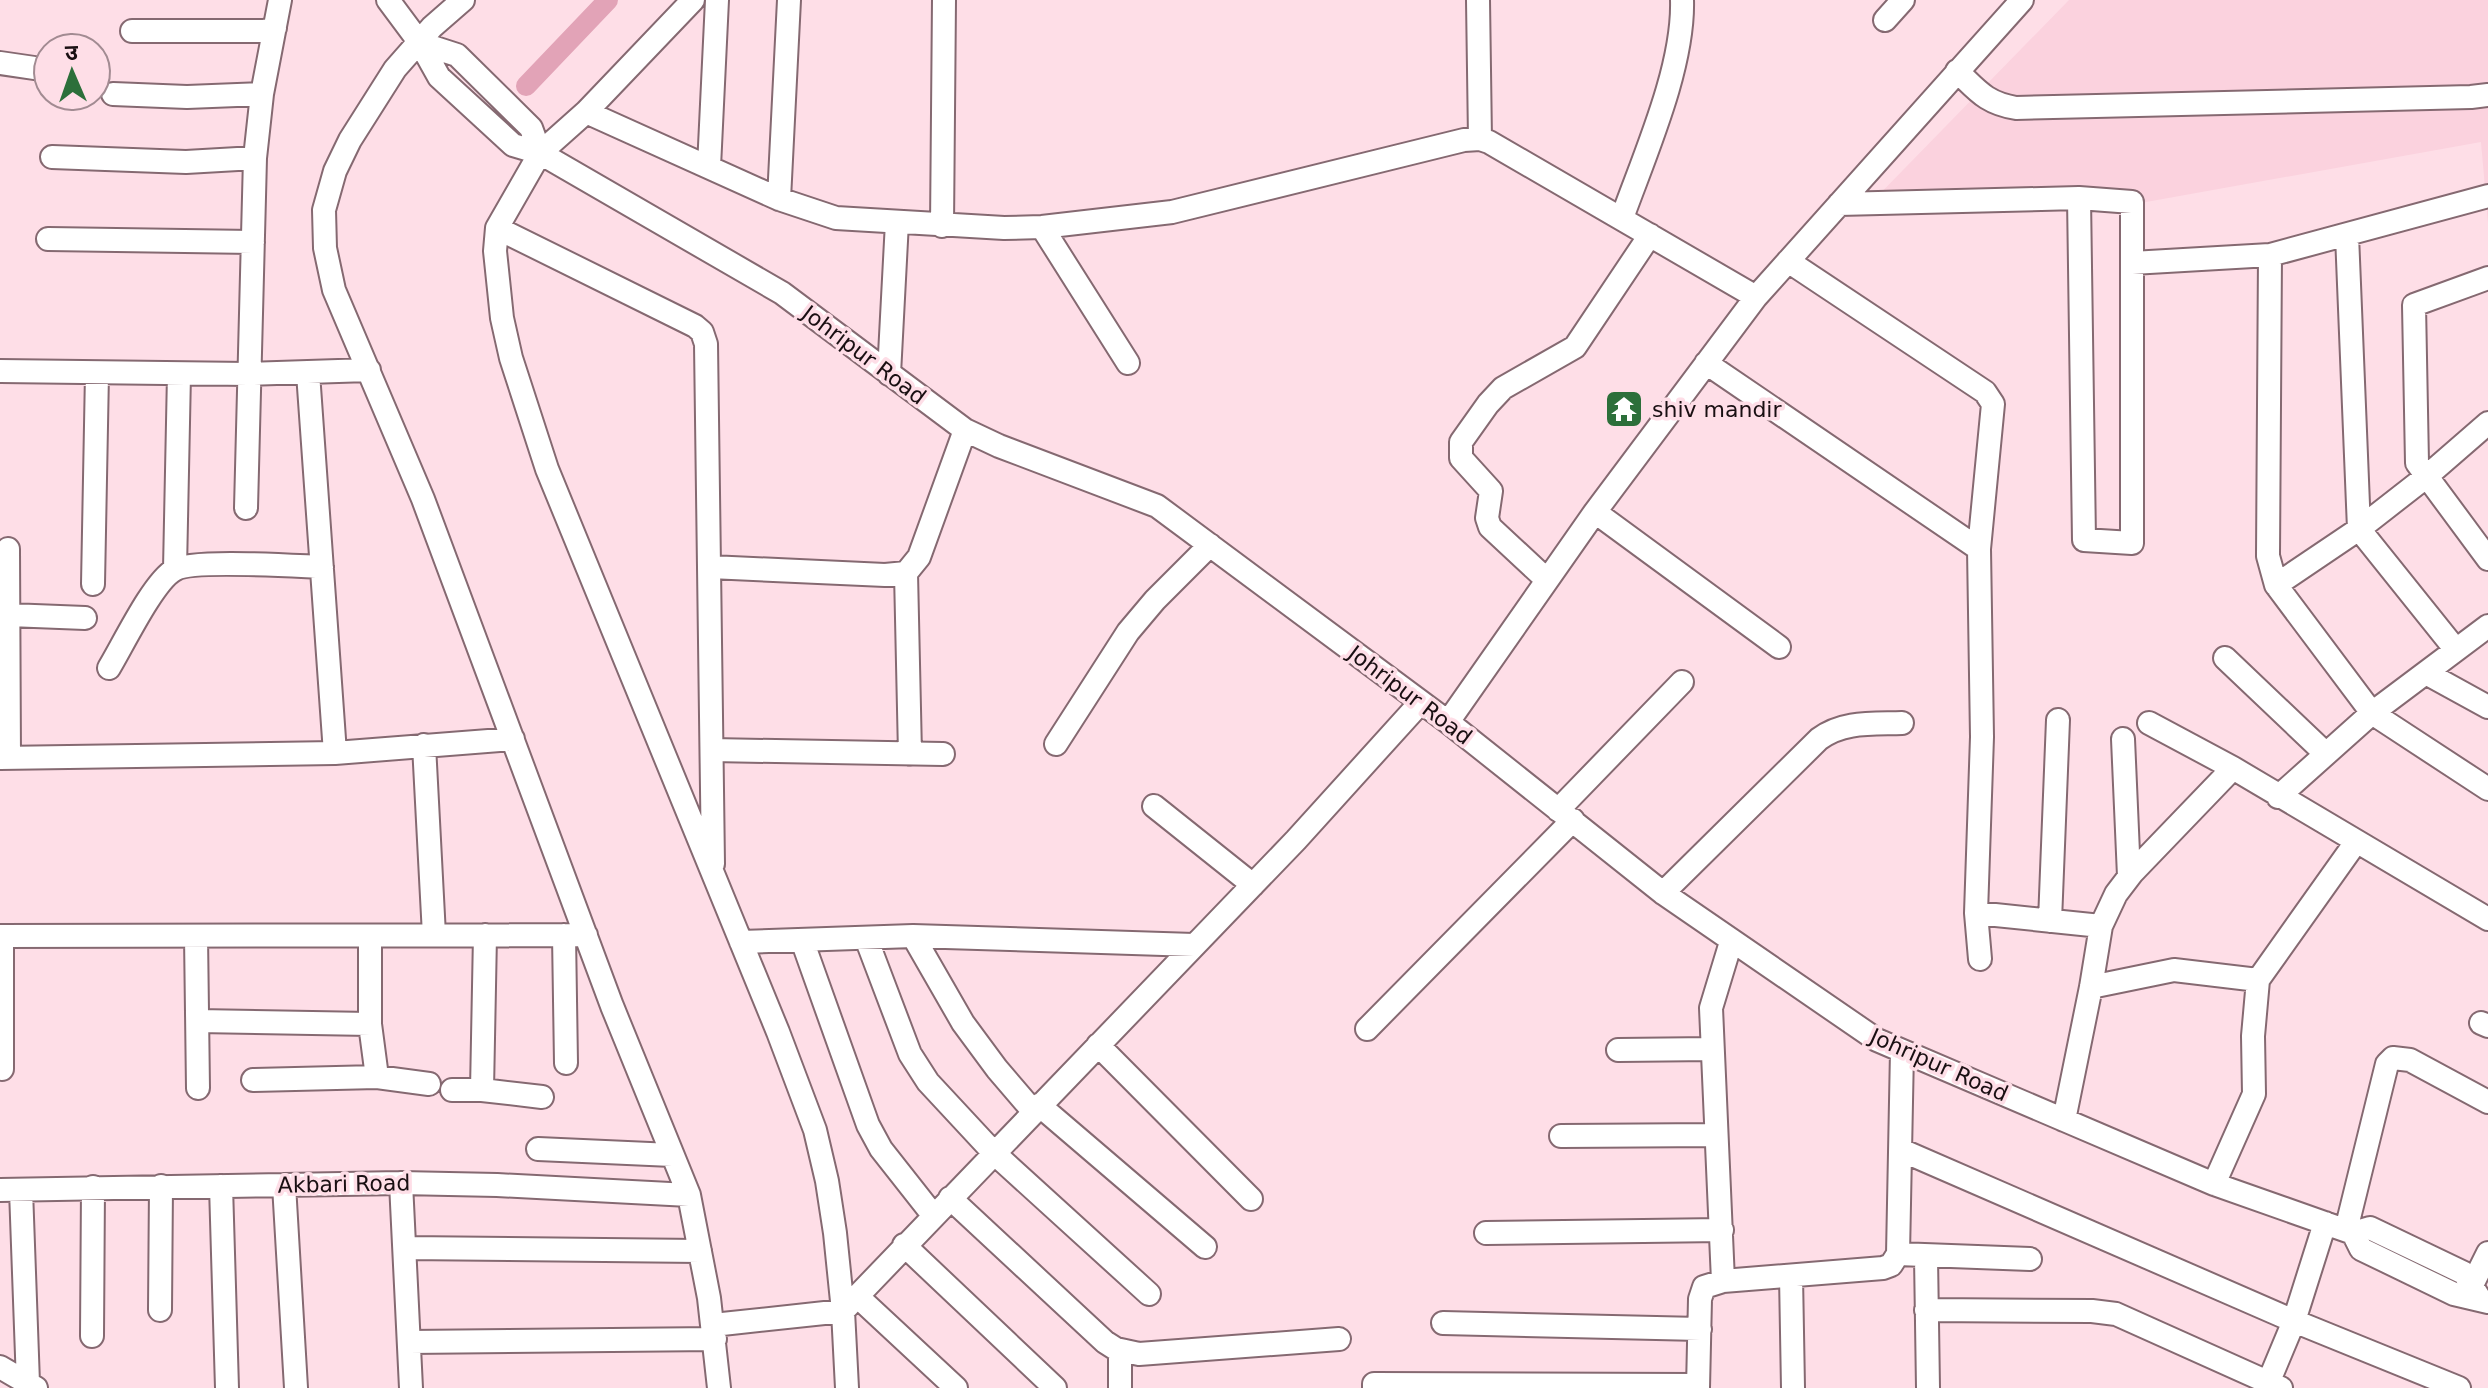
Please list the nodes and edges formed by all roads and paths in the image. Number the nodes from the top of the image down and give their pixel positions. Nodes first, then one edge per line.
1 (280, 0) edge
2 (388, 0) edge
3 (463, 0) edge
4 (693, 0) edge
5 (717, 0) edge
6 (789, 0) edge
7 (944, 0) edge
8 (1478, 0) edge
9 (1682, 0) edge
10 (1903, 0) edge
11 (2022, 0) edge
12 (1885, 20) dead end
13 (275, 28) junction
14 (132, 31) dead end
15 (420, 43) junction
16 (0, 63) edge
17 (32, 68) edge
18 (1957, 71) junction
19 (113, 94) dead end
20 (262, 94) junction
21 (2488, 95) edge
22 (586, 112) junction
23 (1480, 139) junction
24 (540, 153) junction
25 (52, 157) dead end
26 (255, 158) junction
27 (709, 167) junction
28 (2488, 196) edge
29 (2079, 198) junction
30 (779, 199) junction
31 (1839, 204) junction
32 (1622, 218) junction
33 (897, 222) junction
34 (942, 226) junction
35 (1042, 227) junction
36 (497, 228) junction
37 (1650, 235) junction
38 (2347, 235) junction
39 (48, 239) dead end
40 (253, 242) junction
41 (2270, 255) junction
42 (1788, 261) junction
43 (2132, 263) junction
44 (2488, 278) edge
45 (1756, 297) junction
46 (1128, 363) dead end
47 (1706, 363) junction
48 (369, 370) junction
49 (0, 371) edge
50 (97, 373) junction
51 (308, 373) junction
52 (179, 374) junction
53 (248, 374) junction
54 (889, 374) junction
55 (2488, 423) edge
56 (965, 430) junction
57 (2427, 476) junction
58 (246, 508) dead end
59 (1595, 512) junction
60 (2359, 529) junction
61 (1210, 545) junction
62 (8, 549) dead end
63 (1979, 549) junction
64 (2488, 559) edge
65 (322, 567) junction
66 (710, 567) junction
67 (175, 569) junction
68 (906, 573) junction
69 (1547, 580) junction
70 (93, 584) dead end
71 (2276, 585) junction
72 (9, 615) junction
73 (85, 618) dead end
74 (2488, 626) edge
75 (1779, 647) dead end
76 (2456, 650) junction
77 (2225, 658) dead end
78 (109, 668) dead end
79 (2426, 673) junction
80 (1682, 682) dead end
81 (1421, 702) junction
82 (2488, 707) edge
83 (2372, 713) junction
84 (2058, 720) dead end
85 (1448, 722) junction
86 (1902, 723) dead end
87 (2149, 723) dead end
88 (513, 739) junction
89 (2123, 739) dead end
90 (1056, 744) dead end
91 (424, 745) junction
92 (712, 750) junction
93 (335, 753) junction
94 (910, 754) junction
95 (943, 754) dead end
96 (2326, 754) junction
97 (5, 758) edge
98 (2233, 768) junction
99 (2488, 789) edge
100 (2278, 797) junction
101 (1154, 806) dead end
102 (1566, 815) junction
103 (2356, 842) junction
104 (713, 875) junction
105 (2129, 876) junction
106 (1253, 885) junction
107 (1663, 893) junction
108 (1976, 913) junction
109 (2488, 919) edge
110 (2050, 921) junction
111 (2101, 926) junction
112 (434, 935) junction
113 (485, 935) junction
114 (575, 935) junction
115 (1, 936) edge
116 (196, 936) junction
117 (370, 936) junction
118 (913, 936) junction
119 (866, 938) junction
120 (802, 940) junction
121 (741, 942) junction
122 (1731, 942) junction
123 (1194, 945) junction
124 (1980, 959) dead end
125 (2258, 980) junction
126 (2091, 987) junction
127 (198, 1021) junction
128 (370, 1024) junction
129 (1367, 1029) dead end
130 (1098, 1045) junction
131 (1712, 1049) junction
132 (1618, 1050) dead end
133 (1902, 1051) junction
134 (566, 1063) dead end
135 (2, 1069) edge
136 (377, 1077) junction
137 (253, 1080) dead end
138 (429, 1084) dead end
139 (198, 1088) dead end
140 (452, 1090) dead end
141 (482, 1090) junction
142 (542, 1097) dead end
143 (2488, 1102) edge
144 (1036, 1108) junction
145 (2064, 1120) junction
146 (1716, 1135) junction
147 (1561, 1136) dead end
148 (538, 1149) dead end
149 (1901, 1150) junction
150 (994, 1153) junction
151 (672, 1155) junction
152 (401, 1183) junction
153 (2214, 1184) junction
154 (284, 1185) junction
155 (161, 1186) junction
156 (221, 1186) junction
157 (93, 1187) junction
158 (11, 1190) edge
159 (689, 1195) junction
160 (950, 1198) junction
161 (1251, 1199) dead end
162 (933, 1215) junction
163 (2325, 1223) junction
164 (1722, 1230) junction
165 (2350, 1231) junction
166 (1486, 1233) dead end
167 (904, 1245) junction
168 (1205, 1247) dead end
169 (406, 1248) junction
170 (700, 1251) junction
171 (2488, 1253) edge
172 (1898, 1254) junction
173 (1926, 1257) junction
174 (2030, 1259) dead end
175 (1791, 1276) junction
176 (1723, 1281) junction
177 (1149, 1294) dead end
178 (2480, 1296) edge
179 (850, 1304) junction
180 (160, 1310) dead end
181 (1926, 1310) junction
182 (2294, 1321) junction
183 (1443, 1323) dead end
184 (1700, 1329) junction
185 (714, 1332) junction
186 (92, 1336) dead end
187 (1339, 1339) dead end
188 (409, 1342) junction
189 (1120, 1350) junction
190 (0, 1367) edge
191 (32, 1386) edge
192 (2272, 1386) edge
193 (1698, 1387) edge
194 (227, 1388) edge
195 (296, 1388) edge
196 (411, 1388) edge
197 (719, 1388) edge
198 (847, 1388) edge
199 (956, 1388) edge
200 (1055, 1388) edge
201 (1120, 1388) edge
202 (1374, 1388) edge
203 (1793, 1388) edge
204 (1928, 1388) edge
205 (2459, 1388) edge

1 - 13 street
2 - 15 street, Johripur Road
3 - 15 street
4 - 22 street
5 - 27 street
6 - 30 street
7 - 34 street
8 - 23 street
9 - 32 street
10 - 12 street
11 - 18 street
13 - 14 street
13 - 20 street
15 - 24 street, Johripur Road
15 - 24 street
15 - 48 street
16 - 17 street
18 - 21 street
18 - 31 street
19 - 20 street
20 - 26 street
22 - 24 street
22 - 27 street
23 - 32 street
23 - 35 street
24 - 36 street
24 - 54 street, Johripur Road
25 - 26 street
26 - 40 street
27 - 30 street
28 - 38 street
29 - 31 street
29 - 43 street
29 - 43 street
30 - 33 street
31 - 42 street
32 - 37 street
33 - 34 street
33 - 54 street
34 - 35 street
35 - 46 street
36 - 66 street
36 - 104 street
37 - 45 street
37 - 69 street
38 - 41 street
38 - 60 street
39 - 40 street
40 - 53 street
41 - 43 street
41 - 71 street
42 - 45 street
42 - 63 street
44 - 57 street
45 - 47 street
47 - 59 street
47 - 63 street
48 - 51 street
48 - 88 street
49 - 50 street
50 - 52 street
50 - 70 street
51 - 53 street
51 - 65 street
52 - 53 street
52 - 67 street
53 - 58 street
54 - 56 street, Johripur Road
55 - 57 street
56 - 61 street, Johripur Road
56 - 68 street
57 - 60 street
57 - 64 street
59 - 69 street
59 - 75 street
60 - 71 street
60 - 76 street
61 - 81 street, Johripur Road
61 - 90 street
62 - 72 street
63 - 108 street
65 - 67 street
65 - 93 street
66 - 68 street
66 - 92 street
67 - 78 street
68 - 94 street
69 - 85 street
71 - 83 street
72 - 73 street
72 - 97 street
74 - 76 street
76 - 79 street
77 - 96 street
79 - 82 street
79 - 83 street
80 - 102 street
81 - 85 street, Johripur Road
81 - 106 street
83 - 96 street
83 - 99 street
84 - 110 street
85 - 102 street, Johripur Road
86 - 107 street
87 - 98 street
88 - 91 street
88 - 114 street
89 - 105 street
91 - 93 street
91 - 112 street
92 - 94 street
92 - 104 street
93 - 97 street
94 - 95 street
96 - 100 street
98 - 100 street
98 - 105 street
100 - 103 street
101 - 106 street
102 - 107 street, Johripur Road
102 - 129 street
103 - 109 street
103 - 125 street
104 - 121 street
105 - 111 street
106 - 123 street
107 - 122 street, Johripur Road
108 - 110 street
108 - 124 street
110 - 111 street
111 - 126 street
112 - 113 street
112 - 117 street
113 - 114 street
113 - 141 street
114 - 134 street
114 - 151 street
115 - 116 street
115 - 135 street
116 - 117 street
116 - 127 street
117 - 128 street
118 - 119 street
118 - 123 street
118 - 144 street
119 - 120 street
119 - 150 street
120 - 121 street
120 - 162 street
121 - 179 street
122 - 131 street
122 - 133 street, Johripur Road
123 - 130 street
125 - 126 street
125 - 153 street
126 - 145 street
127 - 128 street
127 - 139 street
128 - 136 street
130 - 144 street
130 - 161 street
131 - 132 street
131 - 146 street
133 - 145 street, Johripur Road
133 - 149 street
136 - 137 street
136 - 138 street
140 - 141 street
141 - 142 street
143 - 165 street
144 - 150 street
144 - 168 street
145 - 153 street, Johripur Road
146 - 147 street
146 - 164 street
148 - 151 street
149 - 172 street
149 - 182 street
150 - 160 street
150 - 177 street
151 - 159 street
152 - 154 street, Akbari Road
152 - 159 street, Akbari Road
152 - 169 street
153 - 163 street, Johripur Road
154 - 156 street, Akbari Road
154 - 195 street
155 - 156 street, Akbari Road
155 - 157 street, Akbari Road
155 - 180 street
156 - 194 street
157 - 158 street, Akbari Road
157 - 186 street
158 - 191 street
159 - 170 street
160 - 162 street
160 - 189 street
162 - 167 street
163 - 165 street, Johripur Road
163 - 182 street
164 - 166 street
164 - 176 street
165 - 178 street, Johripur Road
167 - 179 street
167 - 200 street
169 - 170 street
169 - 188 street
170 - 185 street
171 - 178 street
172 - 173 street
172 - 175 street
173 - 174 street
173 - 181 street
175 - 176 street
175 - 203 street
176 - 184 street
179 - 185 street
179 - 198 street
179 - 199 street
181 - 192 street
181 - 204 street
182 - 192 street
182 - 205 street
183 - 184 street
184 - 193 street
185 - 188 street
185 - 197 street
187 - 189 street
188 - 196 street
189 - 201 street
190 - 191 street
193 - 202 street

